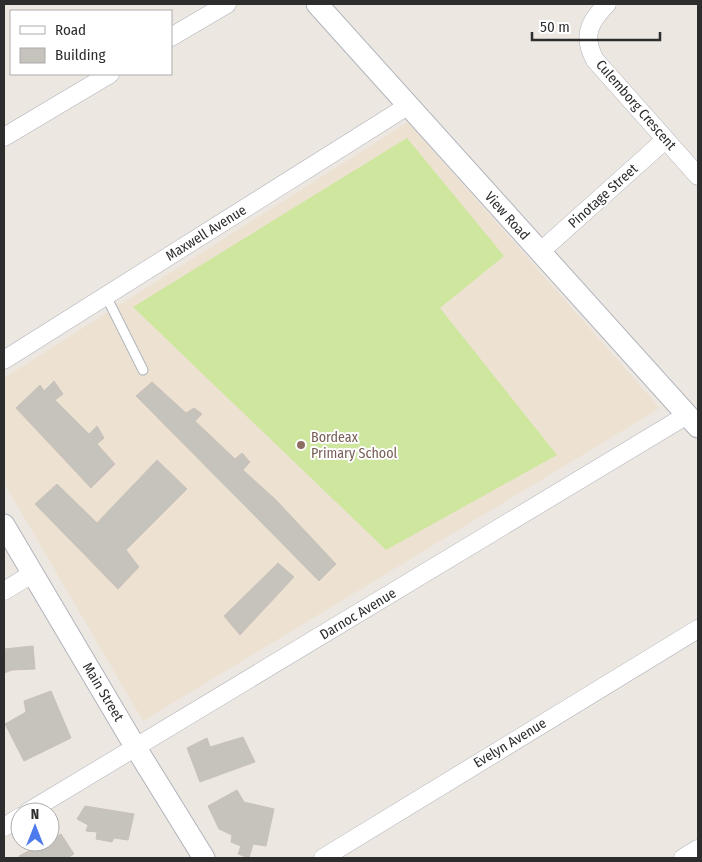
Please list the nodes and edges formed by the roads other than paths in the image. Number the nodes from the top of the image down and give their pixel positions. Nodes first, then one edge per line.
1 (227, 4) edge
2 (317, 4) edge
3 (607, 4) edge
4 (172, 36) edge
5 (108, 75) edge
6 (409, 105) junction
7 (4, 137) edge
8 (665, 140) junction
9 (698, 176) edge
10 (540, 252) junction
11 (106, 296) junction
12 (4, 360) edge
13 (143, 370) dead end
14 (693, 421) edge
15 (4, 525) edge
16 (32, 574) junction
17 (4, 591) edge
18 (698, 629) edge
19 (136, 748) junction
20 (45, 802) edge
21 (698, 849) edge
22 (204, 858) edge
23 (323, 858) edge
24 (683, 858) edge

1 - 4 street
2 - 6 street, View Road
3 - 8 street, Culemborg Crescent
5 - 7 street
6 - 10 street, View Road
6 - 11 street, Maxwell Avenue
8 - 9 street, Culemborg Crescent
8 - 10 street, Pinotage Street
10 - 14 street, View Road
11 - 12 street, Maxwell Avenue
11 - 13 lane
14 - 19 street, Darnoc Avenue
15 - 16 street, Main Street
16 - 17 street
16 - 19 street, Main Street
18 - 23 street, Evelyn Avenue
19 - 20 street, Darnoc Avenue
19 - 22 street, Main Street
21 - 24 street

